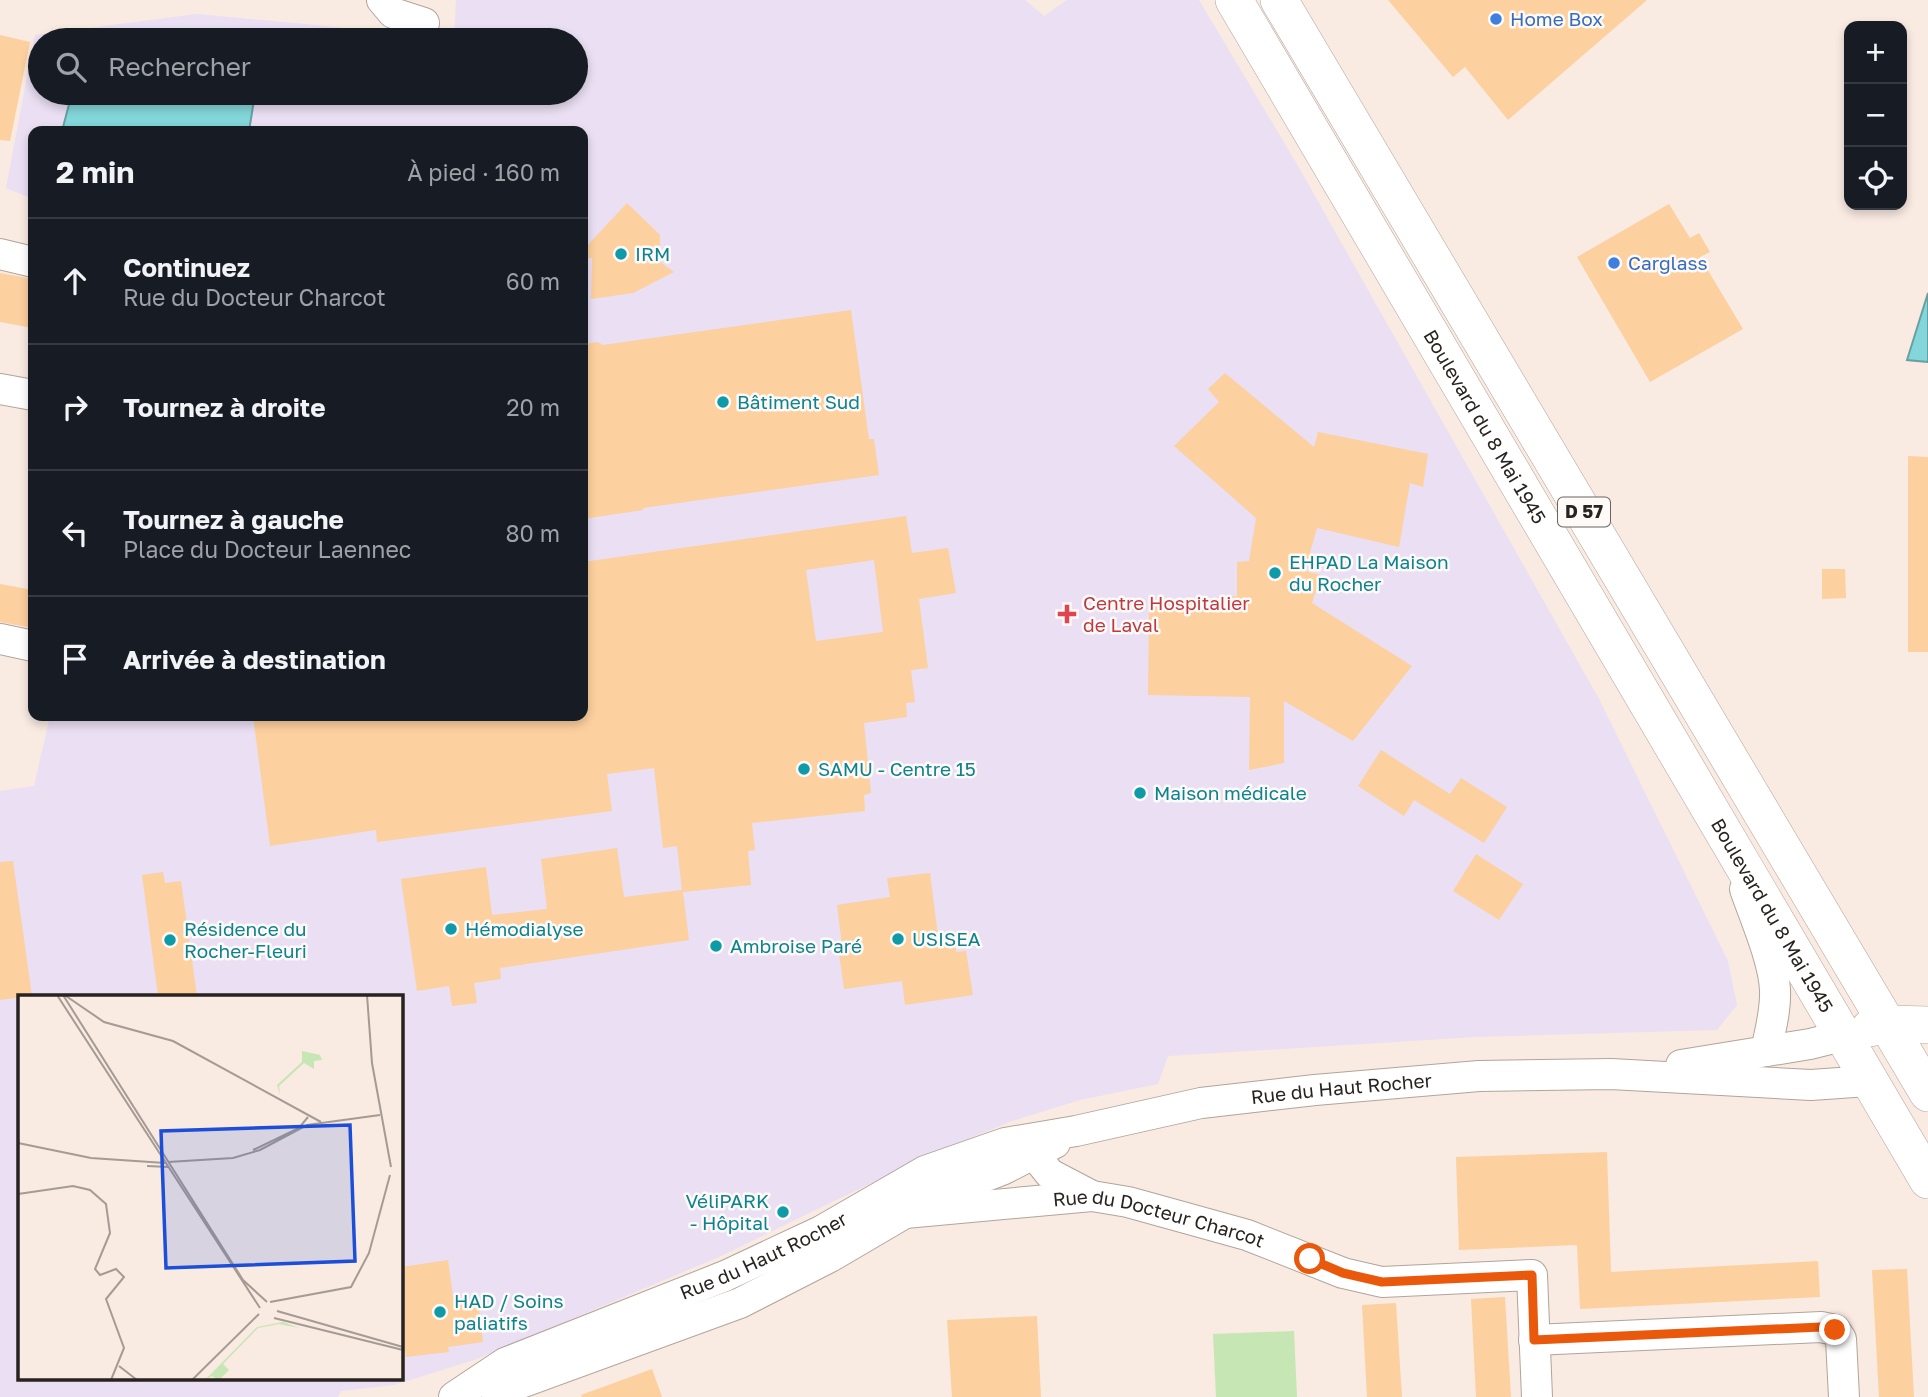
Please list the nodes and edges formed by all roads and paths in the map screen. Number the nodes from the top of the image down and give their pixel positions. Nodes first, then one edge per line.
1 (382, 0) edge
2 (1234, 0) edge
3 (1279, 0) edge
4 (424, 23) dead end
5 (0, 254) edge
6 (28, 261) edge
7 (0, 389) edge
8 (28, 394) edge
9 (0, 639) edge
10 (28, 645) edge
11 (1709, 804) junction
12 (1730, 842) junction
13 (1928, 1013) edge
14 (1868, 1024) junction
15 (1928, 1025) edge
16 (1766, 1051) junction
17 (1611, 1074) junction
18 (1910, 1075) edge
19 (1076, 1131) junction
20 (1928, 1136) edge
21 (1034, 1154) junction
22 (1004, 1156) junction
23 (1928, 1181) edge
24 (1091, 1196) junction
25 (1017, 1203) junction
26 (905, 1213) junction
27 (1534, 1340) junction
28 (454, 1397) edge
29 (497, 1397) edge
30 (1537, 1397) edge
31 (1844, 1397) edge

1 - 4 street
2 - 11 main road, Boulevard du 8 Mai 1945 / D 57
3 - 14 main road, Boulevard du 8 Mai 1945 / D 57
5 - 6 street
7 - 8 street
9 - 10 street
11 - 12 main road, Boulevard du 8 Mai 1945 / D 57
11 - 14 main road
12 - 14 main road, Boulevard du 8 Mai 1945 / D 57
12 - 16 street
13 - 14 main road
14 - 15 main road
14 - 16 street, Rue du Haut Rocher
14 - 18 main road, Boulevard du 8 Mai 1945 / D 57
14 - 18 main road, Boulevard du 8 Mai 1945 / D 57
16 - 17 street, Rue du Haut Rocher
17 - 18 street, Rue du Haut Rocher
17 - 19 street, Rue du Haut Rocher
18 - 20 main road
18 - 23 main road, Boulevard du 8 Mai 1945 / D 57
19 - 21 street, Rue du Haut Rocher
19 - 22 street, Rue du Haut Rocher
21 - 22 street
21 - 24 street
22 - 25 street
22 - 26 street, Rue du Haut Rocher
22 - 28 street, Rue du Haut Rocher
24 - 25 street, Rue du Docteur Charcot
24 - 27 street, Rue du Docteur Charcot
25 - 26 street, Rue du Docteur Charcot
26 - 29 street, Rue du Haut Rocher
27 - 30 street
27 - 31 street

